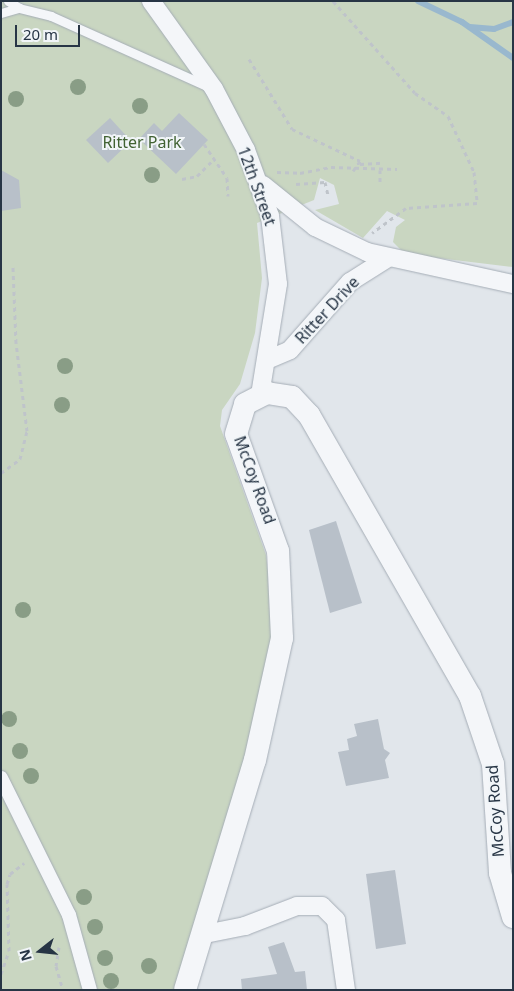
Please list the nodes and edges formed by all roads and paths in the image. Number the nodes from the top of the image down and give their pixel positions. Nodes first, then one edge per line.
1 (8, 1) edge
2 (151, 1) edge
3 (334, 1) edge
4 (19, 8) junction
5 (1, 13) edge
6 (249, 59) dead end
7 (214, 89) junction
8 (204, 144) dead end
9 (213, 160) junction
10 (382, 163) dead end
11 (360, 164) junction
12 (397, 169) dead end
13 (380, 170) junction
14 (353, 171) junction
15 (257, 178) junction
16 (182, 179) dead end
17 (285, 181) dead end
18 (380, 182) dead end
19 (292, 184) dead end
20 (328, 195) dead end
21 (228, 196) dead end
22 (366, 240) dead end
23 (388, 258) junction
24 (13, 267) dead end
25 (513, 284) edge
26 (267, 360) junction
27 (260, 395) junction
28 (1, 473) edge
29 (1, 778) edge
30 (10, 874) dead end
31 (513, 917) edge
32 (206, 934) junction
33 (59, 942) dead end
34 (1, 974) edge
35 (63, 990) edge
36 (90, 990) edge
37 (185, 990) edge
38 (346, 990) edge

1 - 4 lane
2 - 7 street, 12th Street
3 - 22 path
4 - 5 lane
4 - 7 lane
6 - 11 path
7 - 15 street, 12th Street
8 - 9 path
9 - 16 path
9 - 21 path
10 - 11 path
11 - 14 path
12 - 13 path
13 - 14 path
13 - 18 path
14 - 17 path
15 - 23 street
15 - 26 street, 12th Street
19 - 20 path
23 - 25 street
23 - 26 street, Ritter Drive
24 - 28 path
26 - 27 street, 12th Street
27 - 31 street, McCoy Road
27 - 32 street, McCoy Road
29 - 36 street
30 - 34 path
32 - 37 street, McCoy Road
32 - 38 street
33 - 35 path

